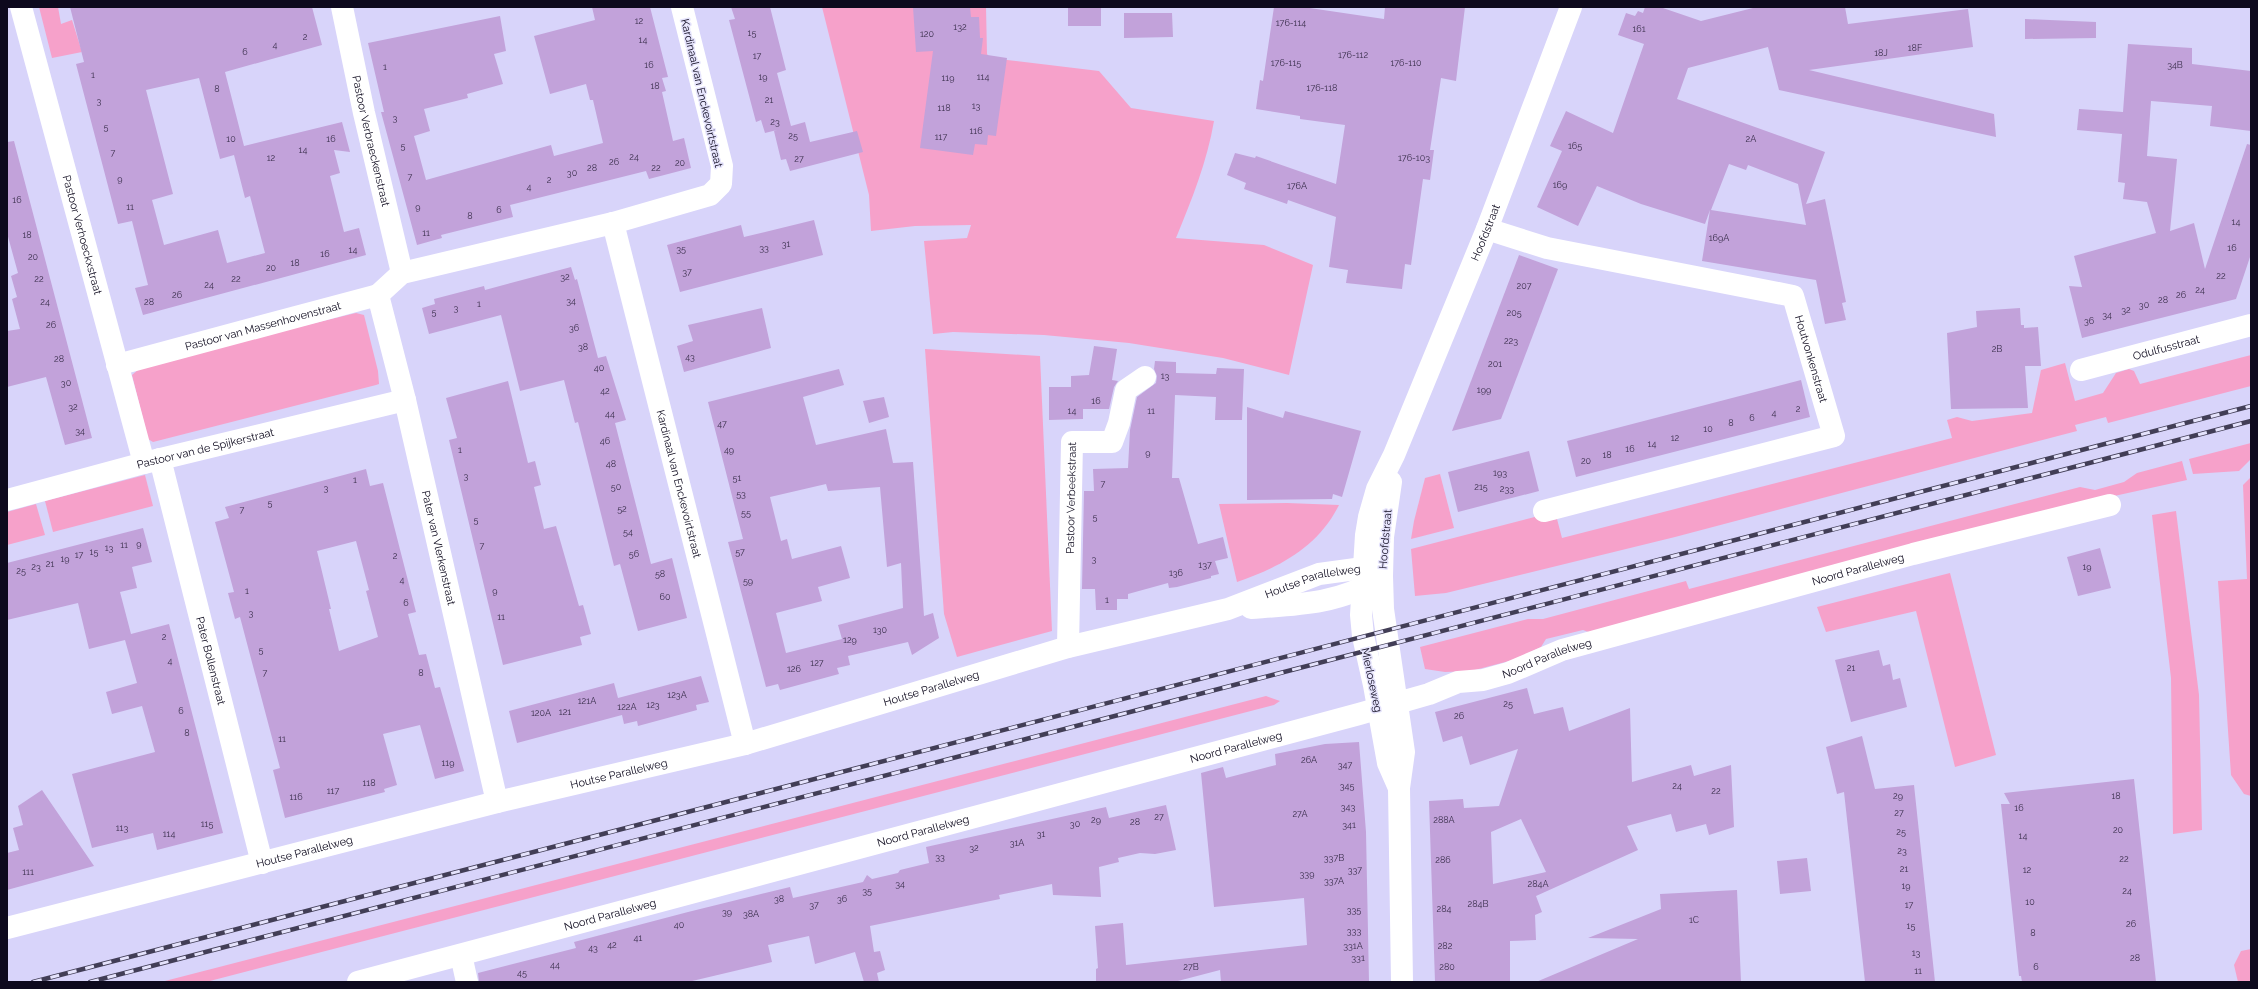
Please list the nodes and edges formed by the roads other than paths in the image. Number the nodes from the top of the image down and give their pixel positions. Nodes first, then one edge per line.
1 (21, 7) edge
2 (342, 7) edge
3 (682, 7) edge
4 (1571, 7) edge
5 (614, 223) junction
6 (1487, 229) junction
7 (402, 273) junction
8 (378, 295) junction
9 (2251, 325) edge
10 (117, 365) junction
11 (2081, 370) dead end
12 (1145, 376) dead end
13 (405, 400) junction
14 (152, 461) junction
15 (7, 500) edge
16 (2110, 505) dead end
17 (1544, 511) dead end
18 (1369, 578) junction
19 (1068, 648) junction
20 (1387, 706) junction
21 (745, 744) junction
22 (497, 802) junction
23 (262, 862) junction
24 (7, 928) edge
25 (461, 955) junction
26 (358, 982) edge
27 (467, 982) edge
28 (1402, 982) edge

1 - 10 street, Pastoor Verhoeckxstraat
2 - 7 street, Pastoor Verbraeckenstraat
3 - 5 street, Kardinaal van Enckevoirtstraat
4 - 6 street, Hoofdstraat
5 - 7 street, Kardinaal van Enckevoirtstraat
5 - 21 street, Kardinaal van Enckevoirtstraat
6 - 17 street, Houtvonkenstraat
6 - 18 street, Hoofdstraat
7 - 8 street, Pastoor van Massenhovenstraat
8 - 10 street, Pastoor van Massenhovenstraat
8 - 13 street, Pater van Vlerkenstraat
9 - 11 street, Odulfusstraat
10 - 14 street, Pastoor Verhoeckxstraat
12 - 19 street, Pastoor Verbeekstraat
13 - 14 street, Pastoor van de Spijkerstraat
13 - 22 street, Pater van Vlerkenstraat
14 - 15 street, Pastoor van de Spijkerstraat
14 - 23 street, Pater Bollenstraat
16 - 20 street, Noord Parallelweg
18 - 19 street, Houtse Parallelweg
18 - 20 street, Mierloseweg
19 - 21 street, Houtse Parallelweg
20 - 25 street, Noord Parallelweg
20 - 28 street, Mierloseweg
21 - 22 street, Houtse Parallelweg
22 - 23 street, Houtse Parallelweg
23 - 24 street, Houtse Parallelweg
25 - 26 street, Noord Parallelweg
25 - 27 street

